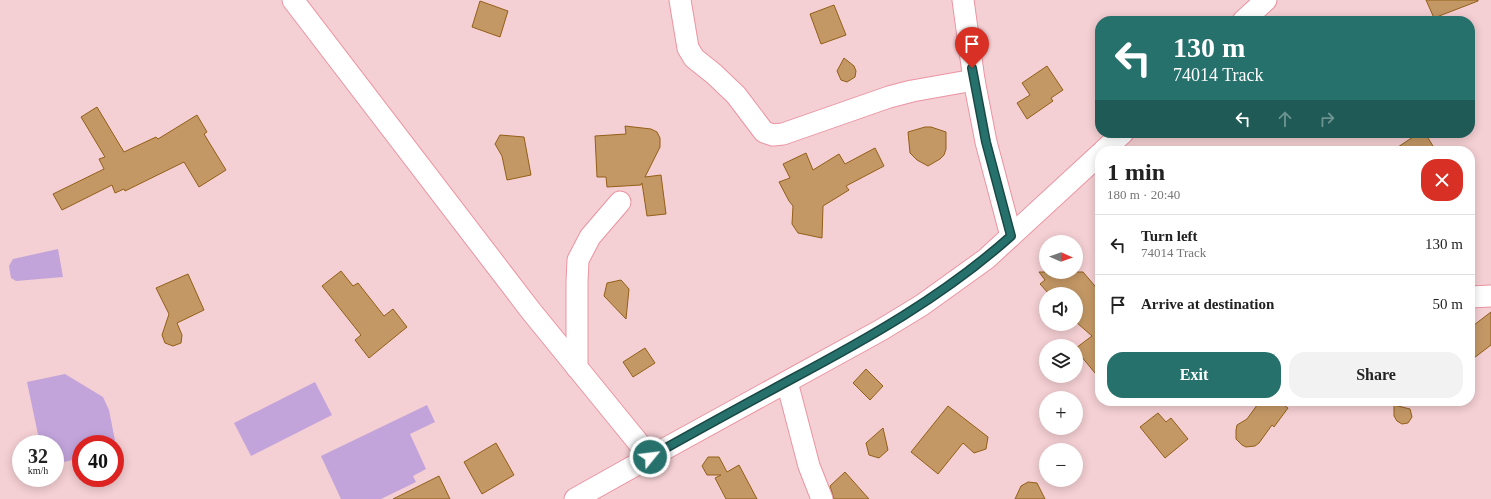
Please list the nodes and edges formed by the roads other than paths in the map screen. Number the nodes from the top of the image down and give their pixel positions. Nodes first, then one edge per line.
1 (293, 0) edge
2 (680, 0) edge
3 (963, 0) edge
4 (1266, 0) edge
5 (1249, 16) edge
6 (974, 80) junction
7 (1117, 138) edge
8 (1109, 146) edge
9 (1095, 159) edge
10 (620, 202) dead end
11 (1011, 236) junction
12 (1491, 296) edge
13 (1475, 297) edge
14 (577, 368) junction
15 (787, 382) junction
16 (650, 457) junction
17 (575, 499) edge
18 (822, 499) edge

1 - 14 street
2 - 6 street
3 - 6 street
4 - 5 street
6 - 11 street
7 - 8 street
9 - 11 street
10 - 14 street
11 - 15 street
12 - 13 street
14 - 16 street
15 - 16 street
15 - 18 street
16 - 17 street

